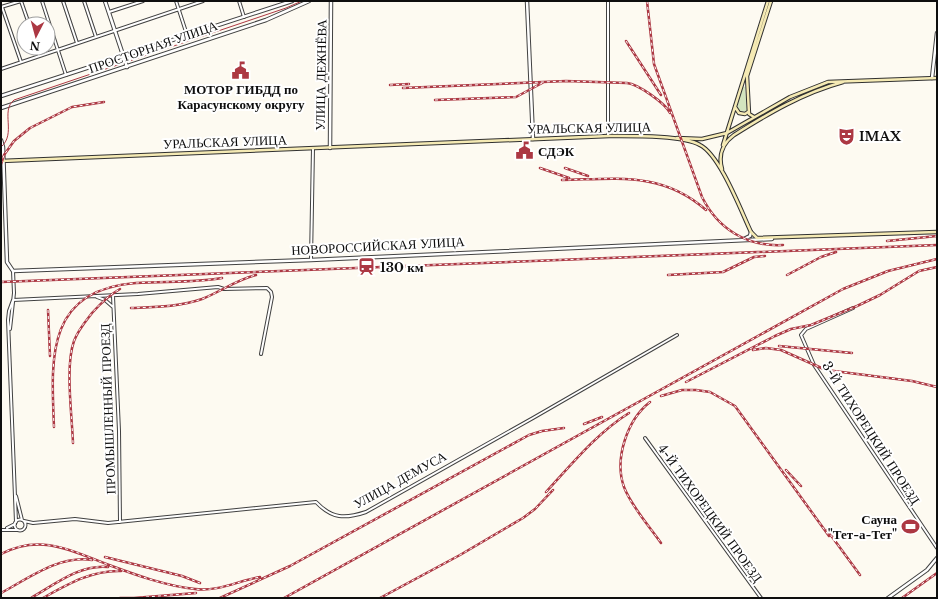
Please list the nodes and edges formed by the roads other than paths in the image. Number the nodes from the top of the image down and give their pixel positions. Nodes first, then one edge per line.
1 (21, 1) edge
2 (42, 1) edge
3 (63, 1) edge
4 (84, 1) edge
5 (105, 1) edge
6 (143, 1) edge
7 (176, 1) edge
8 (203, 1) edge
9 (239, 1) edge
10 (292, 1) edge
11 (309, 1) edge
12 (332, 1) edge
13 (527, 1) edge
14 (608, 1) edge
15 (769, 1) edge
16 (199, 2) edge
17 (2, 7) edge
18 (179, 9) junction
19 (109, 12) junction
20 (26, 16) edge
21 (244, 17) junction
22 (115, 31) junction
23 (937, 33) edge
24 (187, 35) junction
25 (96, 37) junction
26 (77, 43) junction
27 (58, 50) junction
28 (39, 56) edge
29 (124, 56) junction
30 (21, 62) junction
31 (127, 67) junction
32 (1, 69) edge
33 (746, 74) junction
34 (66, 75) junction
35 (932, 78) junction
36 (937, 78) edge
37 (850, 80) junction
38 (817, 85) junction
39 (825, 87) junction
40 (1, 96) edge
41 (782, 105) junction
42 (735, 106) junction
43 (774, 106) junction
44 (1, 108) edge
45 (749, 111) junction
46 (754, 117) junction
47 (727, 133) junction
48 (608, 136) junction
49 (658, 137) junction
50 (533, 139) junction
51 (702, 139) junction
52 (1, 140) edge
53 (702, 146) junction
54 (330, 148) junction
55 (313, 149) junction
56 (722, 150) junction
57 (2, 160) edge
58 (723, 174) junction
59 (751, 232) junction
60 (937, 232) edge
61 (772, 239) junction
62 (736, 241) junction
63 (311, 260) junction
64 (13, 271) junction
65 (95, 296) junction
66 (114, 296) junction
67 (13, 300) junction
68 (113, 308) junction
69 (853, 308) dead end
70 (677, 335) dead end
71 (261, 354) dead end
72 (645, 438) dead end
73 (15, 490) junction
74 (23, 521) junction
75 (120, 522) junction
76 (15, 523) junction
77 (33, 523) junction
78 (25, 528) junction
79 (6, 529) junction
80 (1, 530) edge
81 (18, 530) junction
82 (937, 548) edge
83 (937, 558) edge
84 (761, 598) edge
85 (888, 598) edge

1 - 17 street
1 - 20 street
2 - 27 street
3 - 26 street
4 - 25 street
5 - 19 street
6 - 19 street
7 - 18 street
8 - 16 street
9 - 21 street
10 - 21 street, ПРОСТОРНАЯ УЛИЦА
11 - 31 street, ПРОСТОРНАЯ УЛИЦА
12 - 54 street, УЛИЦА ДЕЖНЁВА
13 - 50 street
14 - 48 street
15 - 33 main road
16 - 18 street
17 - 30 street
18 - 22 street
18 - 24 street
19 - 22 street
21 - 24 street, ПРОСТОРНАЯ УЛИЦА
22 - 25 street
22 - 29 street
23 - 35 street
24 - 29 street, ПРОСТОРНАЯ УЛИЦА
25 - 26 street
26 - 27 street
27 - 34 street
28 - 30 street
29 - 31 street
29 - 34 street, ПРОСТОРНАЯ УЛИЦА
30 - 32 street
31 - 44 street, ПРОСТОРНАЯ УЛИЦА
33 - 42 main road
33 - 45 main road
34 - 40 street, ПРОСТОРНАЯ УЛИЦА
35 - 36 main road
35 - 37 main road
37 - 38 main road
37 - 39 main road
38 - 39 main road
38 - 43 main road
39 - 41 main road
41 - 43 main road
41 - 56 main road
42 - 45 main road
42 - 47 main road
43 - 46 main road
45 - 46 main road
46 - 47 main road
47 - 51 main road, УРАЛЬСКАЯ УЛИЦА
47 - 56 main road
48 - 49 main road, УРАЛЬСКАЯ УЛИЦА
48 - 50 main road, УРАЛЬСКАЯ УЛИЦА
49 - 51 main road, УРАЛЬСКАЯ УЛИЦА
49 - 53 main road, УРАЛЬСКАЯ УЛИЦА
50 - 54 main road, УРАЛЬСКАЯ УЛИЦА
51 - 53 main road
52 - 57 street
53 - 58 main road
54 - 55 main road, УРАЛЬСКАЯ УЛИЦА
55 - 57 main road, УРАЛЬСКАЯ УЛИЦА
55 - 63 street, УЛИЦА ДЕЖНЁВА
56 - 58 main road
57 - 64 street
58 - 59 main road
59 - 61 main road, НОВОРОССИЙСКАЯ УЛИЦА
59 - 62 street
60 - 61 main road, НОВОРОССИЙСКАЯ УЛИЦА
61 - 62 street, НОВОРОССИЙСКАЯ УЛИЦА
62 - 63 street, НОВОРОССИЙСКАЯ УЛИЦА
63 - 64 street, НОВОРОССИЙСКАЯ УЛИЦА
64 - 67 street
65 - 66 street
65 - 67 street
65 - 68 street
66 - 68 street, ПРОМЫШЛЕННЫЙ ПРОЕЗД
66 - 71 street
67 - 73 street
68 - 75 street, ПРОМЫШЛЕННЫЙ ПРОЕЗД
69 - 82 street, 3-Й ТИХОРЕЦКИЙ ПРОЕЗД
70 - 75 street, УЛИЦА ДЕМУСА
72 - 84 street, 4-Й ТИХОРЕЦКИЙ ПРОЕЗД
73 - 74 street
73 - 76 street
74 - 76 street
74 - 77 street
74 - 78 street
75 - 77 street, УЛИЦА ДЕМУСА
76 - 79 street
76 - 81 street
77 - 78 street
78 - 81 street
79 - 80 street
79 - 81 street
83 - 85 street

